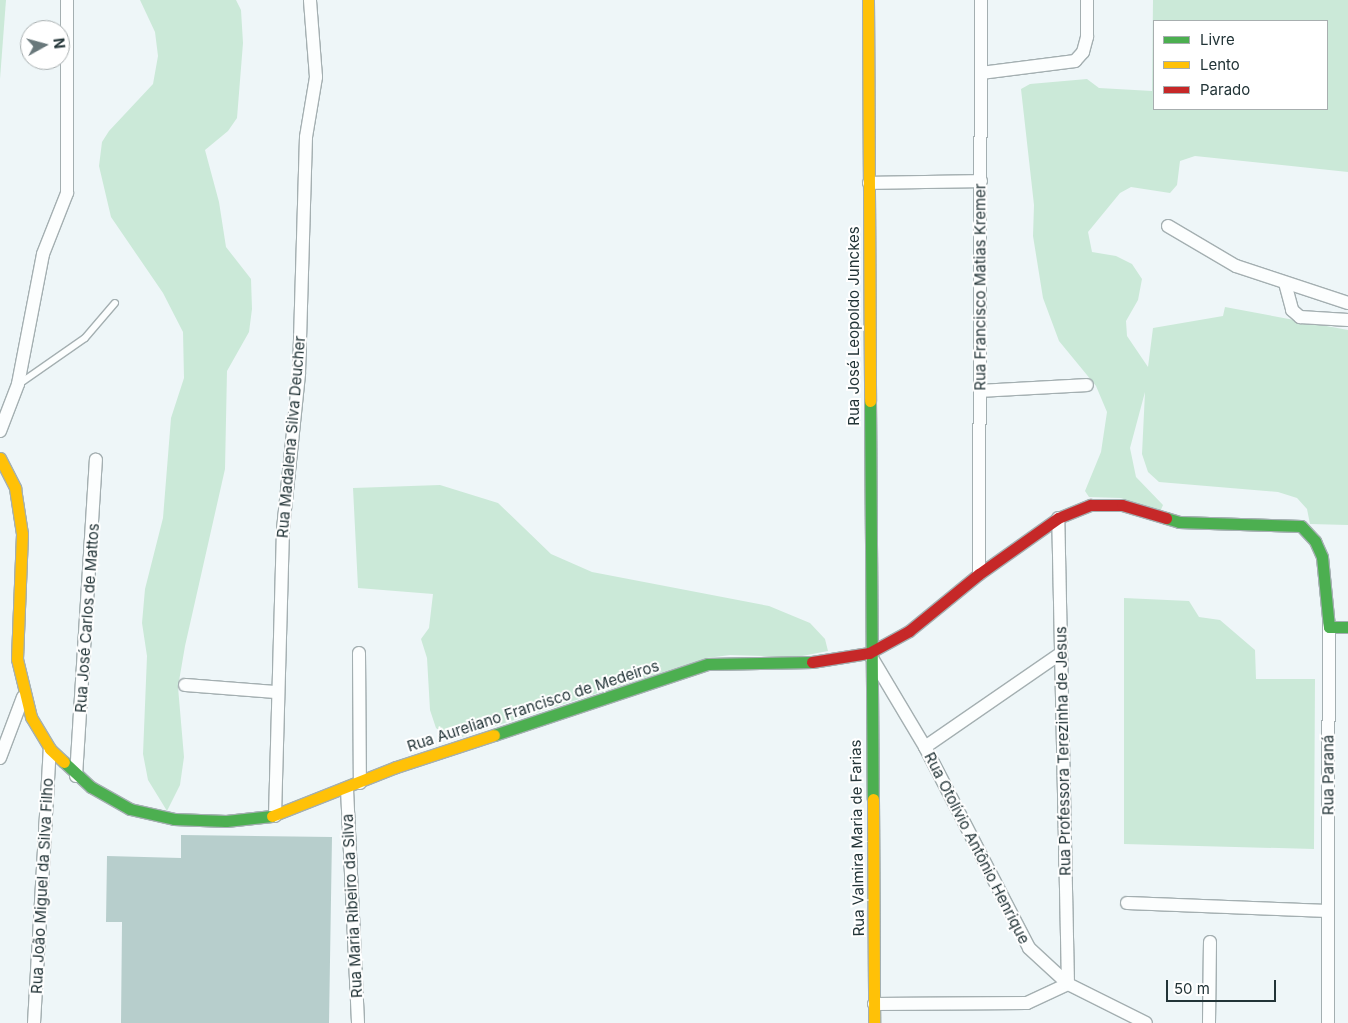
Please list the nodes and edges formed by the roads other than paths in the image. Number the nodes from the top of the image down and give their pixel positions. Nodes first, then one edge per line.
1 (67, 0) edge
2 (310, 0) edge
3 (868, 0) edge
4 (981, 0) edge
5 (1087, 0) edge
6 (981, 73) junction
7 (981, 181) junction
8 (869, 183) junction
9 (1168, 226) dead end
10 (1286, 283) junction
11 (115, 303) dead end
12 (1348, 303) edge
13 (1348, 320) edge
14 (18, 384) junction
15 (1087, 385) dead end
16 (980, 391) junction
17 (0, 432) edge
18 (0, 458) edge
19 (96, 460) dead end
20 (1058, 518) junction
21 (1308, 531) joint
22 (979, 574) junction
23 (1329, 627) junction
24 (1348, 627) edge
25 (359, 653) dead end
26 (869, 653) junction
27 (1060, 654) junction
28 (185, 685) dead end
29 (276, 692) junction
30 (23, 697) junction
31 (925, 747) junction
32 (50, 749) junction
33 (0, 758) edge
34 (76, 776) junction
35 (360, 783) junction
36 (347, 790) junction
37 (276, 816) junction
38 (1128, 903) dead end
39 (1328, 911) junction
40 (1210, 942) dead end
41 (1068, 984) junction
42 (874, 1004) junction
43 (34, 1023) edge
44 (358, 1023) edge
45 (874, 1023) edge
46 (1146, 1023) edge
47 (1209, 1023) edge
48 (1328, 1023) edge

1 - 14 street
2 - 29 street, Rua Madalena Silva Deucher
3 - 8 street, Rua José Leopoldo Junckes
4 - 6 street, Rua Francisco Matias Kremer
5 - 6 street
6 - 7 street, Rua Francisco Matias Kremer
7 - 8 street
7 - 16 street, Rua Francisco Matias Kremer
8 - 26 street, Rua José Leopoldo Junckes
9 - 10 street
10 - 12 street
10 - 13 street
11 - 14 lane
14 - 17 street
15 - 16 street
16 - 22 street, Rua Francisco Matias Kremer
18 - 30 street, Rua Aureliano Francisco de Medeiros
19 - 34 street, Rua José Carlos de Mattos
20 - 21 street, Rua Aureliano Francisco de Medeiros
20 - 22 street, Rua Aureliano Francisco de Medeiros
20 - 27 street, Rua Professora Terezinha de Jesus
21 - 23 street, Rua Paraná
22 - 26 street, Rua Aureliano Francisco de Medeiros
23 - 24 street
23 - 39 street, Rua Paraná
25 - 35 street
26 - 31 street, Rua Otolívio Antônio Henrique
26 - 35 street, Rua Aureliano Francisco de Medeiros
26 - 42 street, Rua Valmira Maria de Farias
27 - 31 street
27 - 41 street, Rua Professora Terezinha de Jesus
28 - 29 street
29 - 37 street, Rua Madalena Silva Deucher
30 - 32 street, Rua Aureliano Francisco de Medeiros
30 - 33 street
31 - 41 street, Rua Otolívio Antônio Henrique
32 - 34 street, Rua Aureliano Francisco de Medeiros
32 - 43 street, Rua João Miguel da Silva Filho
34 - 37 street, Rua Aureliano Francisco de Medeiros
35 - 36 street, Rua Aureliano Francisco de Medeiros
36 - 37 street, Rua Aureliano Francisco de Medeiros
36 - 44 street, Rua Maria Ribeiro da Silva
38 - 39 street
39 - 48 street, Rua Paraná
40 - 47 street
41 - 42 street
41 - 46 street, Rua Otolívio Antônio Henrique
42 - 45 street, Rua Valmira Maria de Farias

